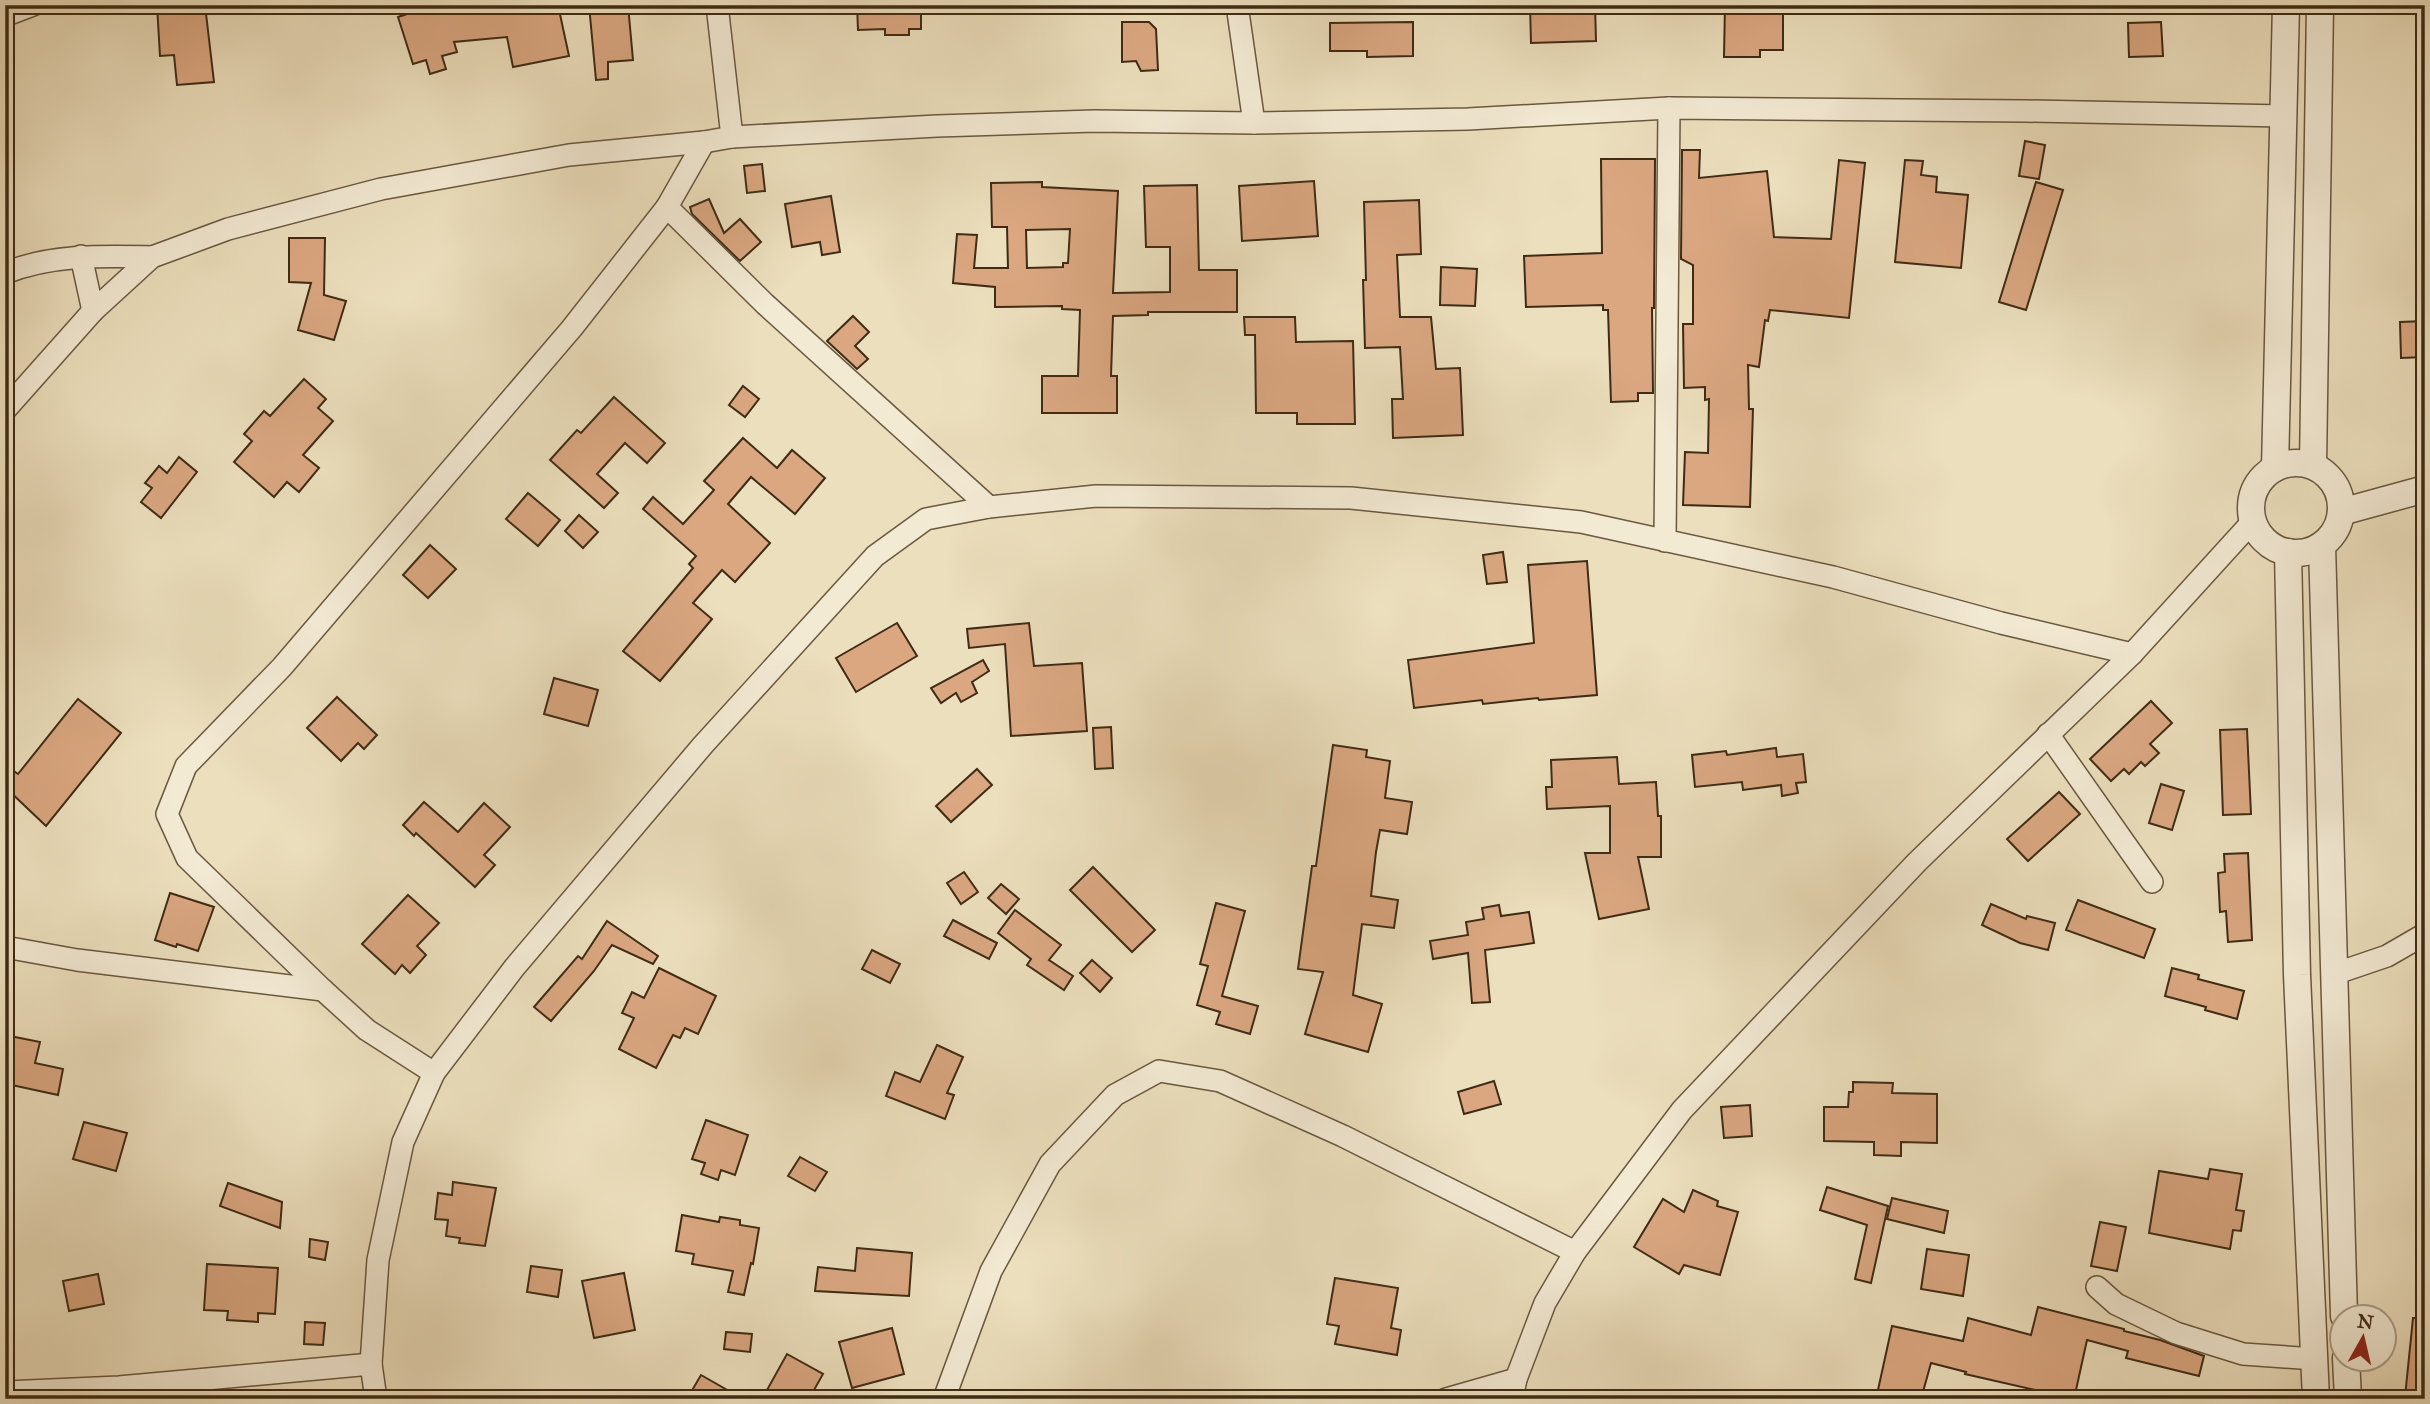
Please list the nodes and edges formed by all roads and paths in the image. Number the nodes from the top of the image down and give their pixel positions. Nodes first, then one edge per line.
1 (33, 5) edge
2 (717, 5) edge
3 (1237, 5) edge
4 (2286, 5) edge
5 (2320, 5) edge
6 (5, 13) edge
7 (1669, 108) junction
8 (2284, 116) junction
9 (1254, 123) junction
10 (732, 137) junction
11 (704, 142) junction
12 (667, 206) junction
13 (81, 256) junction
14 (152, 257) junction
15 (5, 273) edge
16 (93, 311) junction
17 (5, 410) edge
18 (2313, 466) junction
19 (2275, 468) junction
20 (2425, 489) edge
21 (989, 506) junction
22 (2341, 512) junction
23 (2253, 522) junction
24 (1665, 541) junction
25 (2322, 545) junction
26 (2288, 552) junction
27 (2132, 654) junction
28 (2048, 734) junction
29 (2152, 882) dead end
30 (2425, 934) edge
31 (5, 947) edge
32 (2334, 974) junction
33 (323, 990) junction
34 (434, 1073) junction
35 (1575, 1252) junction
36 (2097, 1287) dead end
37 (2344, 1302) edge
38 (2315, 1359) junction
39 (371, 1364) junction
40 (2347, 1372) edge
41 (1514, 1389) edge
42 (8, 1390) edge
43 (376, 1399) edge
44 (944, 1399) edge
45 (1446, 1399) edge
46 (2316, 1399) edge
47 (2348, 1399) edge

1 - 6 street
2 - 10 street
3 - 9 street
4 - 8 street
5 - 18 street
7 - 8 street
7 - 9 street
7 - 24 street
8 - 19 street
9 - 10 street
10 - 11 street
11 - 12 street
11 - 14 street
12 - 21 street
12 - 33 street
13 - 14 street
13 - 15 street
13 - 16 street
14 - 16 street
16 - 17 street
18 - 19 street
18 - 22 street
19 - 23 street
20 - 22 street
21 - 24 street
21 - 34 street
22 - 25 street
23 - 26 street
23 - 27 street
24 - 27 street
25 - 26 street
25 - 32 street
26 - 38 street
27 - 28 street
28 - 29 street
28 - 35 street
30 - 32 street
31 - 33 street
32 - 37 street
33 - 34 street
34 - 39 street
35 - 41 street
35 - 44 street
36 - 38 street
38 - 46 street
39 - 42 street
39 - 43 street
40 - 47 street
41 - 45 street

